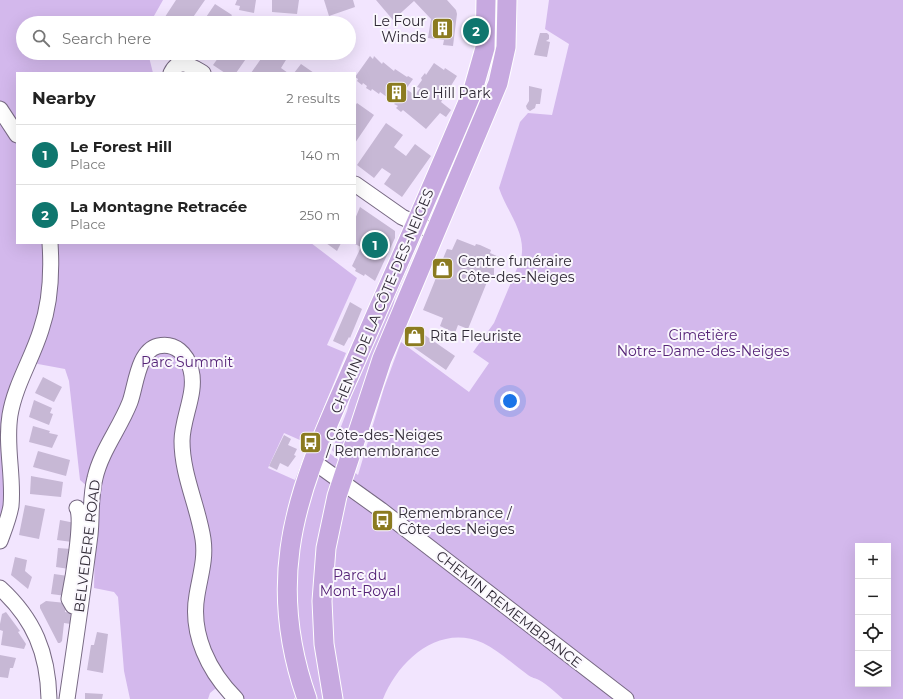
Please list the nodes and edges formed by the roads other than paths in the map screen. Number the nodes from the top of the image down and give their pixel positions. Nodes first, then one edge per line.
1 (486, 0) edge
2 (507, 0) edge
3 (172, 72) edge
4 (201, 72) edge
5 (0, 109) edge
6 (16, 133) edge
7 (356, 185) edge
8 (415, 224) junction
9 (434, 232) junction
10 (50, 244) edge
11 (314, 462) junction
12 (342, 481) junction
13 (77, 508) dead end
14 (0, 541) edge
15 (0, 588) edge
16 (79, 607) junction
17 (49, 699) edge
18 (67, 699) edge
19 (236, 699) edge
20 (308, 699) edge
21 (333, 699) edge
22 (626, 699) edge

1 - 8 main road, CHEMIN DE LA CÔTE-DES-NEIGES
2 - 9 main road, CHEMIN DE LA CÔTE-DES-NEIGES
3 - 4 street
5 - 6 street
7 - 8 street
8 - 9 street
8 - 11 main road, CHEMIN DE LA CÔTE-DES-NEIGES
9 - 12 main road, CHEMIN DE LA CÔTE-DES-NEIGES
10 - 14 street
11 - 12 street, CHEMIN REMEMBRANCE
11 - 20 main road, CHEMIN DE LA CÔTE-DES-NEIGES
12 - 21 main road, CHEMIN DE LA CÔTE-DES-NEIGES
12 - 22 street, CHEMIN REMEMBRANCE
13 - 16 street
15 - 17 street
16 - 18 street, BELVEDERE ROAD
16 - 19 street, BELVEDERE ROAD

